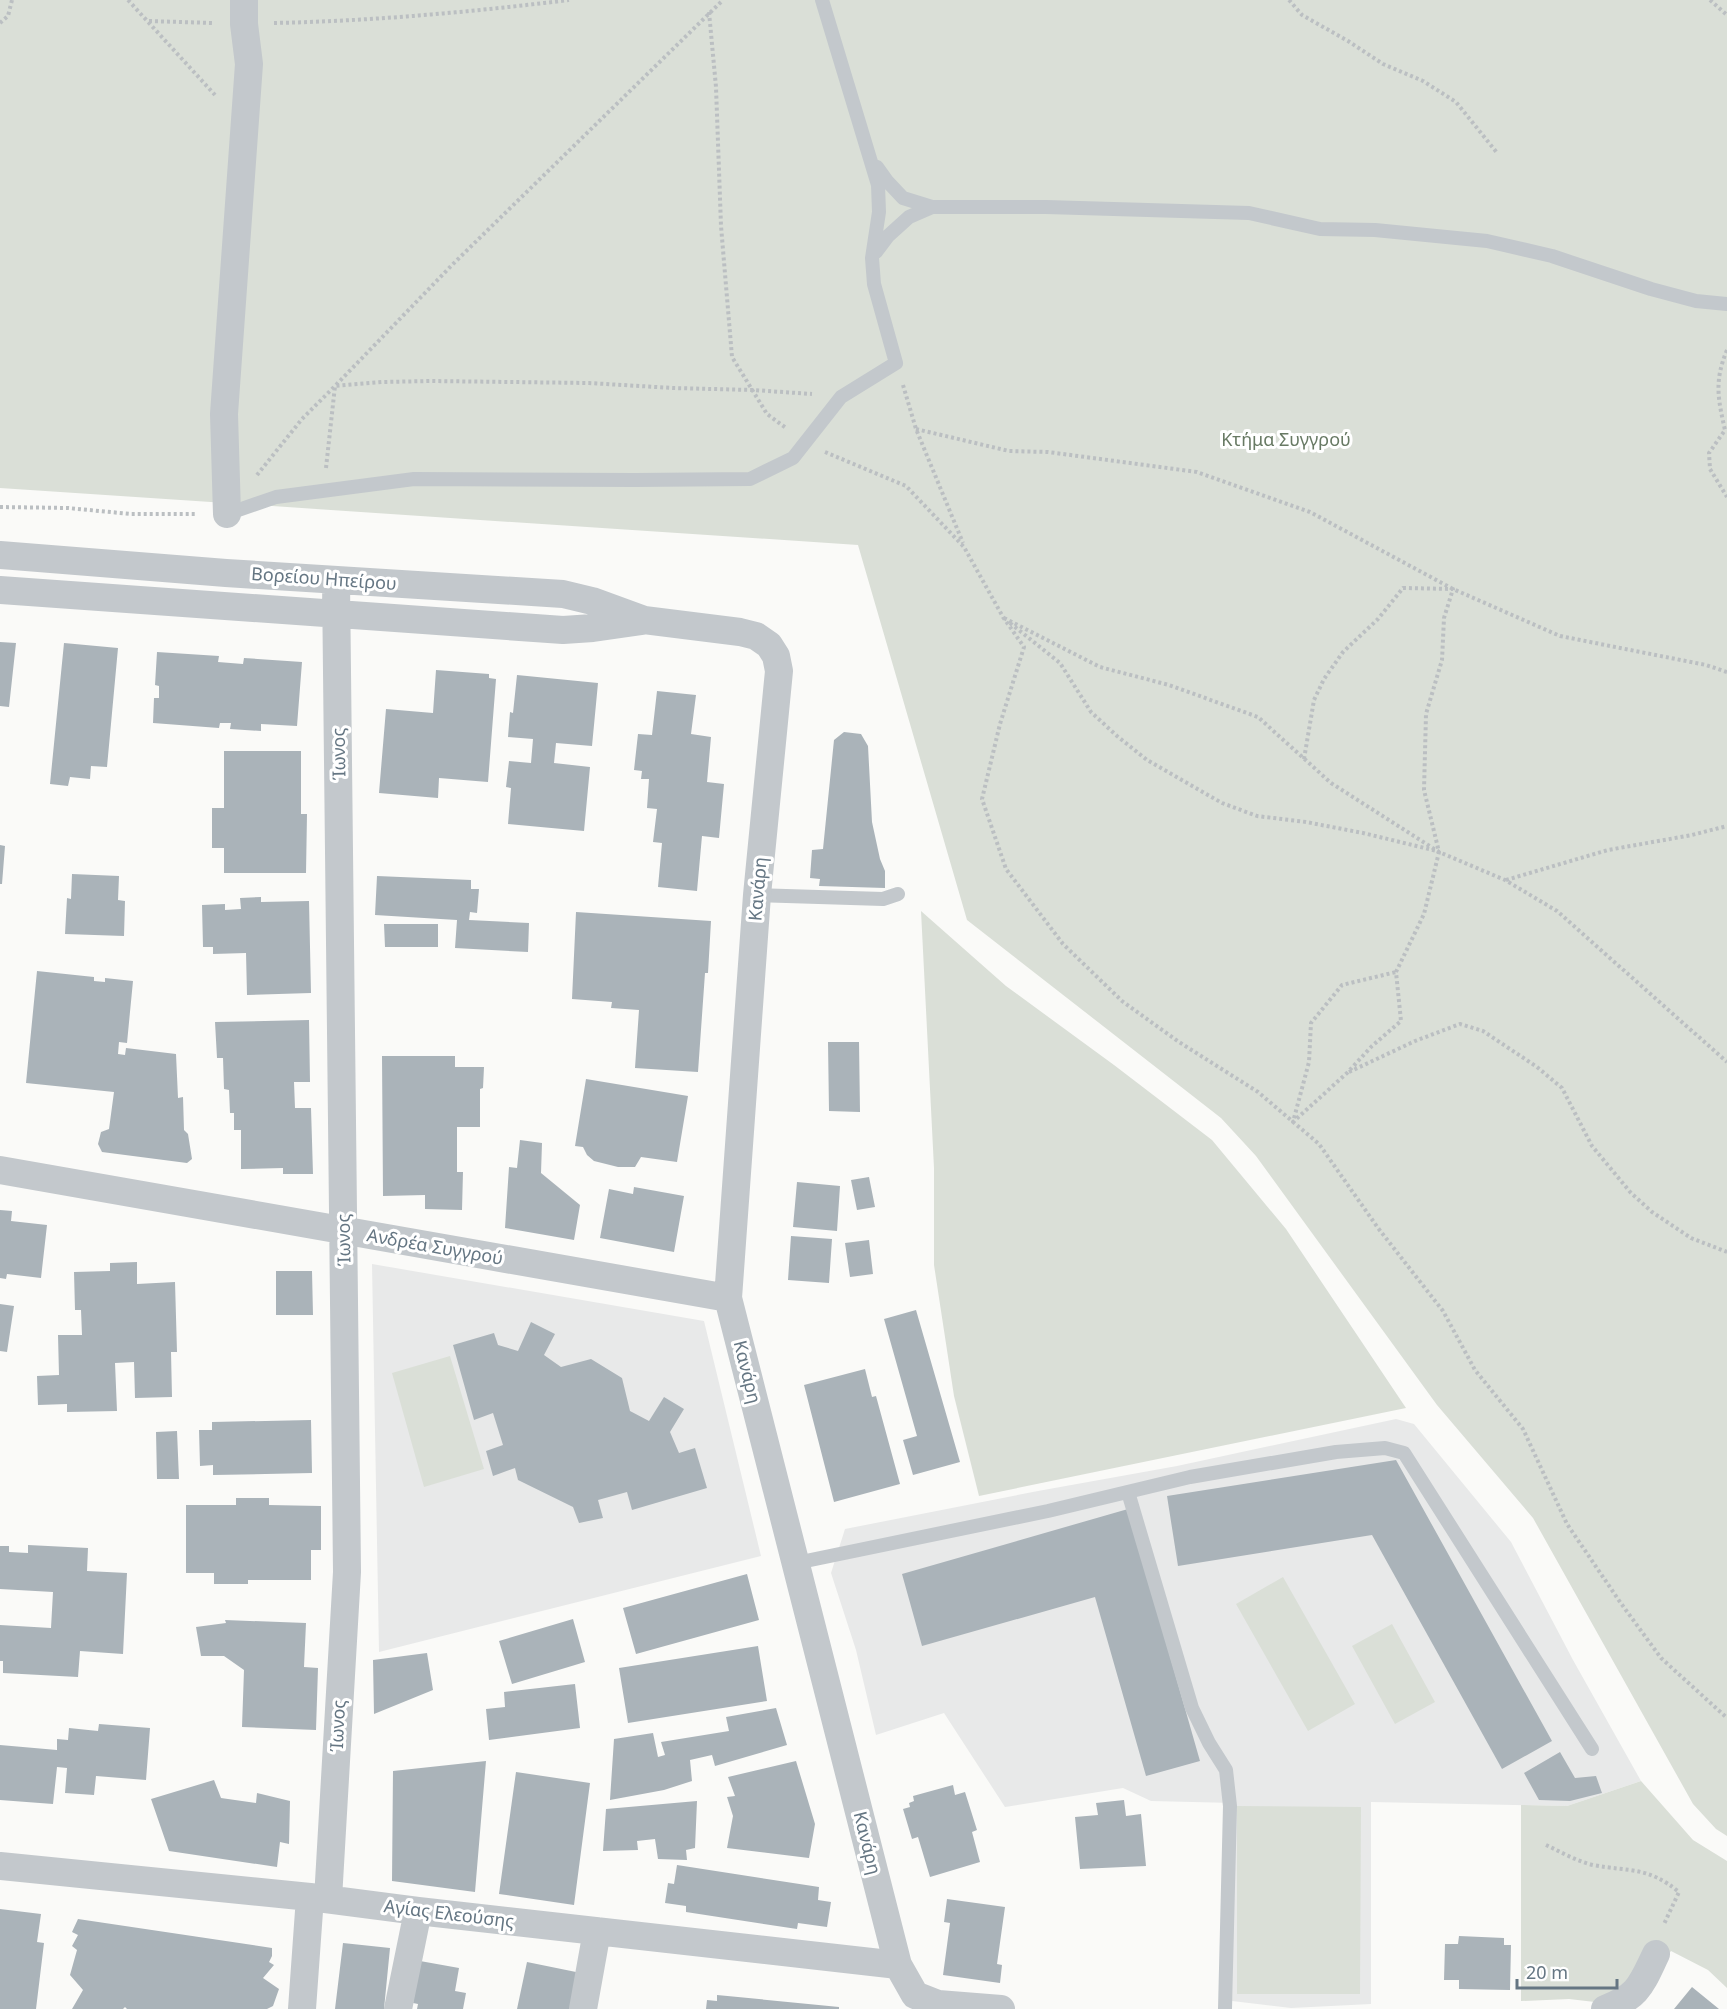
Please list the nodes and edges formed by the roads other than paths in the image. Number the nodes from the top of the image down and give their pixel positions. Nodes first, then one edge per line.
1 (822, 0) edge
2 (244, 12) edge
3 (869, 155) junction
4 (932, 207) junction
5 (872, 258) junction
6 (1727, 304) edge
7 (227, 514) joint
8 (0, 555) edge
9 (336, 580) junction
10 (0, 590) edge
11 (337, 614) junction
12 (644, 620) junction
13 (769, 645) joint
14 (898, 894) dead end
15 (757, 895) junction
16 (0, 1170) edge
17 (344, 1231) junction
18 (728, 1298) junction
19 (1128, 1492) junction
20 (796, 1563) junction
21 (1592, 1749) dead end
22 (0, 1866) edge
23 (319, 1898) junction
24 (418, 1911) junction
25 (597, 1931) junction
26 (1656, 1954) dead end
27 (898, 1965) junction
28 (914, 2002) edge
29 (302, 2009) edge
30 (398, 2009) edge
31 (583, 2009) edge
32 (1001, 2009) edge
33 (1226, 2009) edge
34 (1605, 2009) edge

1 - 3 lane
2 - 7 street
3 - 4 lane
3 - 5 lane
4 - 5 lane
4 - 6 lane
5 - 7 lane
8 - 9 street, Βορείου Ηπείρου
9 - 11 street, Ίωνος
9 - 12 street, Βορείου Ηπείρου
10 - 11 street, Βορείου Ηπείρου
11 - 12 street, Βορείου Ηπείρου
11 - 17 street, Ίωνος
12 - 13 street, Βορείου Ηπείρου
13 - 15 street, Κανάρη
14 - 15 lane
15 - 18 street, Κανάρη
16 - 17 street, Ανδρέα Συγγρού
17 - 18 street, Ανδρέα Συγγρού
17 - 23 street, Ίωνος
18 - 20 street, Κανάρη
19 - 20 lane
19 - 21 lane
19 - 33 lane
20 - 27 street, Κανάρη
22 - 23 street, Αγίας Ελεούσης
23 - 24 street, Αγίας Ελεούσης
23 - 29 street, Ίωνος
24 - 25 street, Αγίας Ελεούσης
24 - 30 street
25 - 27 street, Αγίας Ελεούσης
25 - 31 street
26 - 34 street
27 - 28 street, Κανάρη
28 - 32 street, Κανάρη

